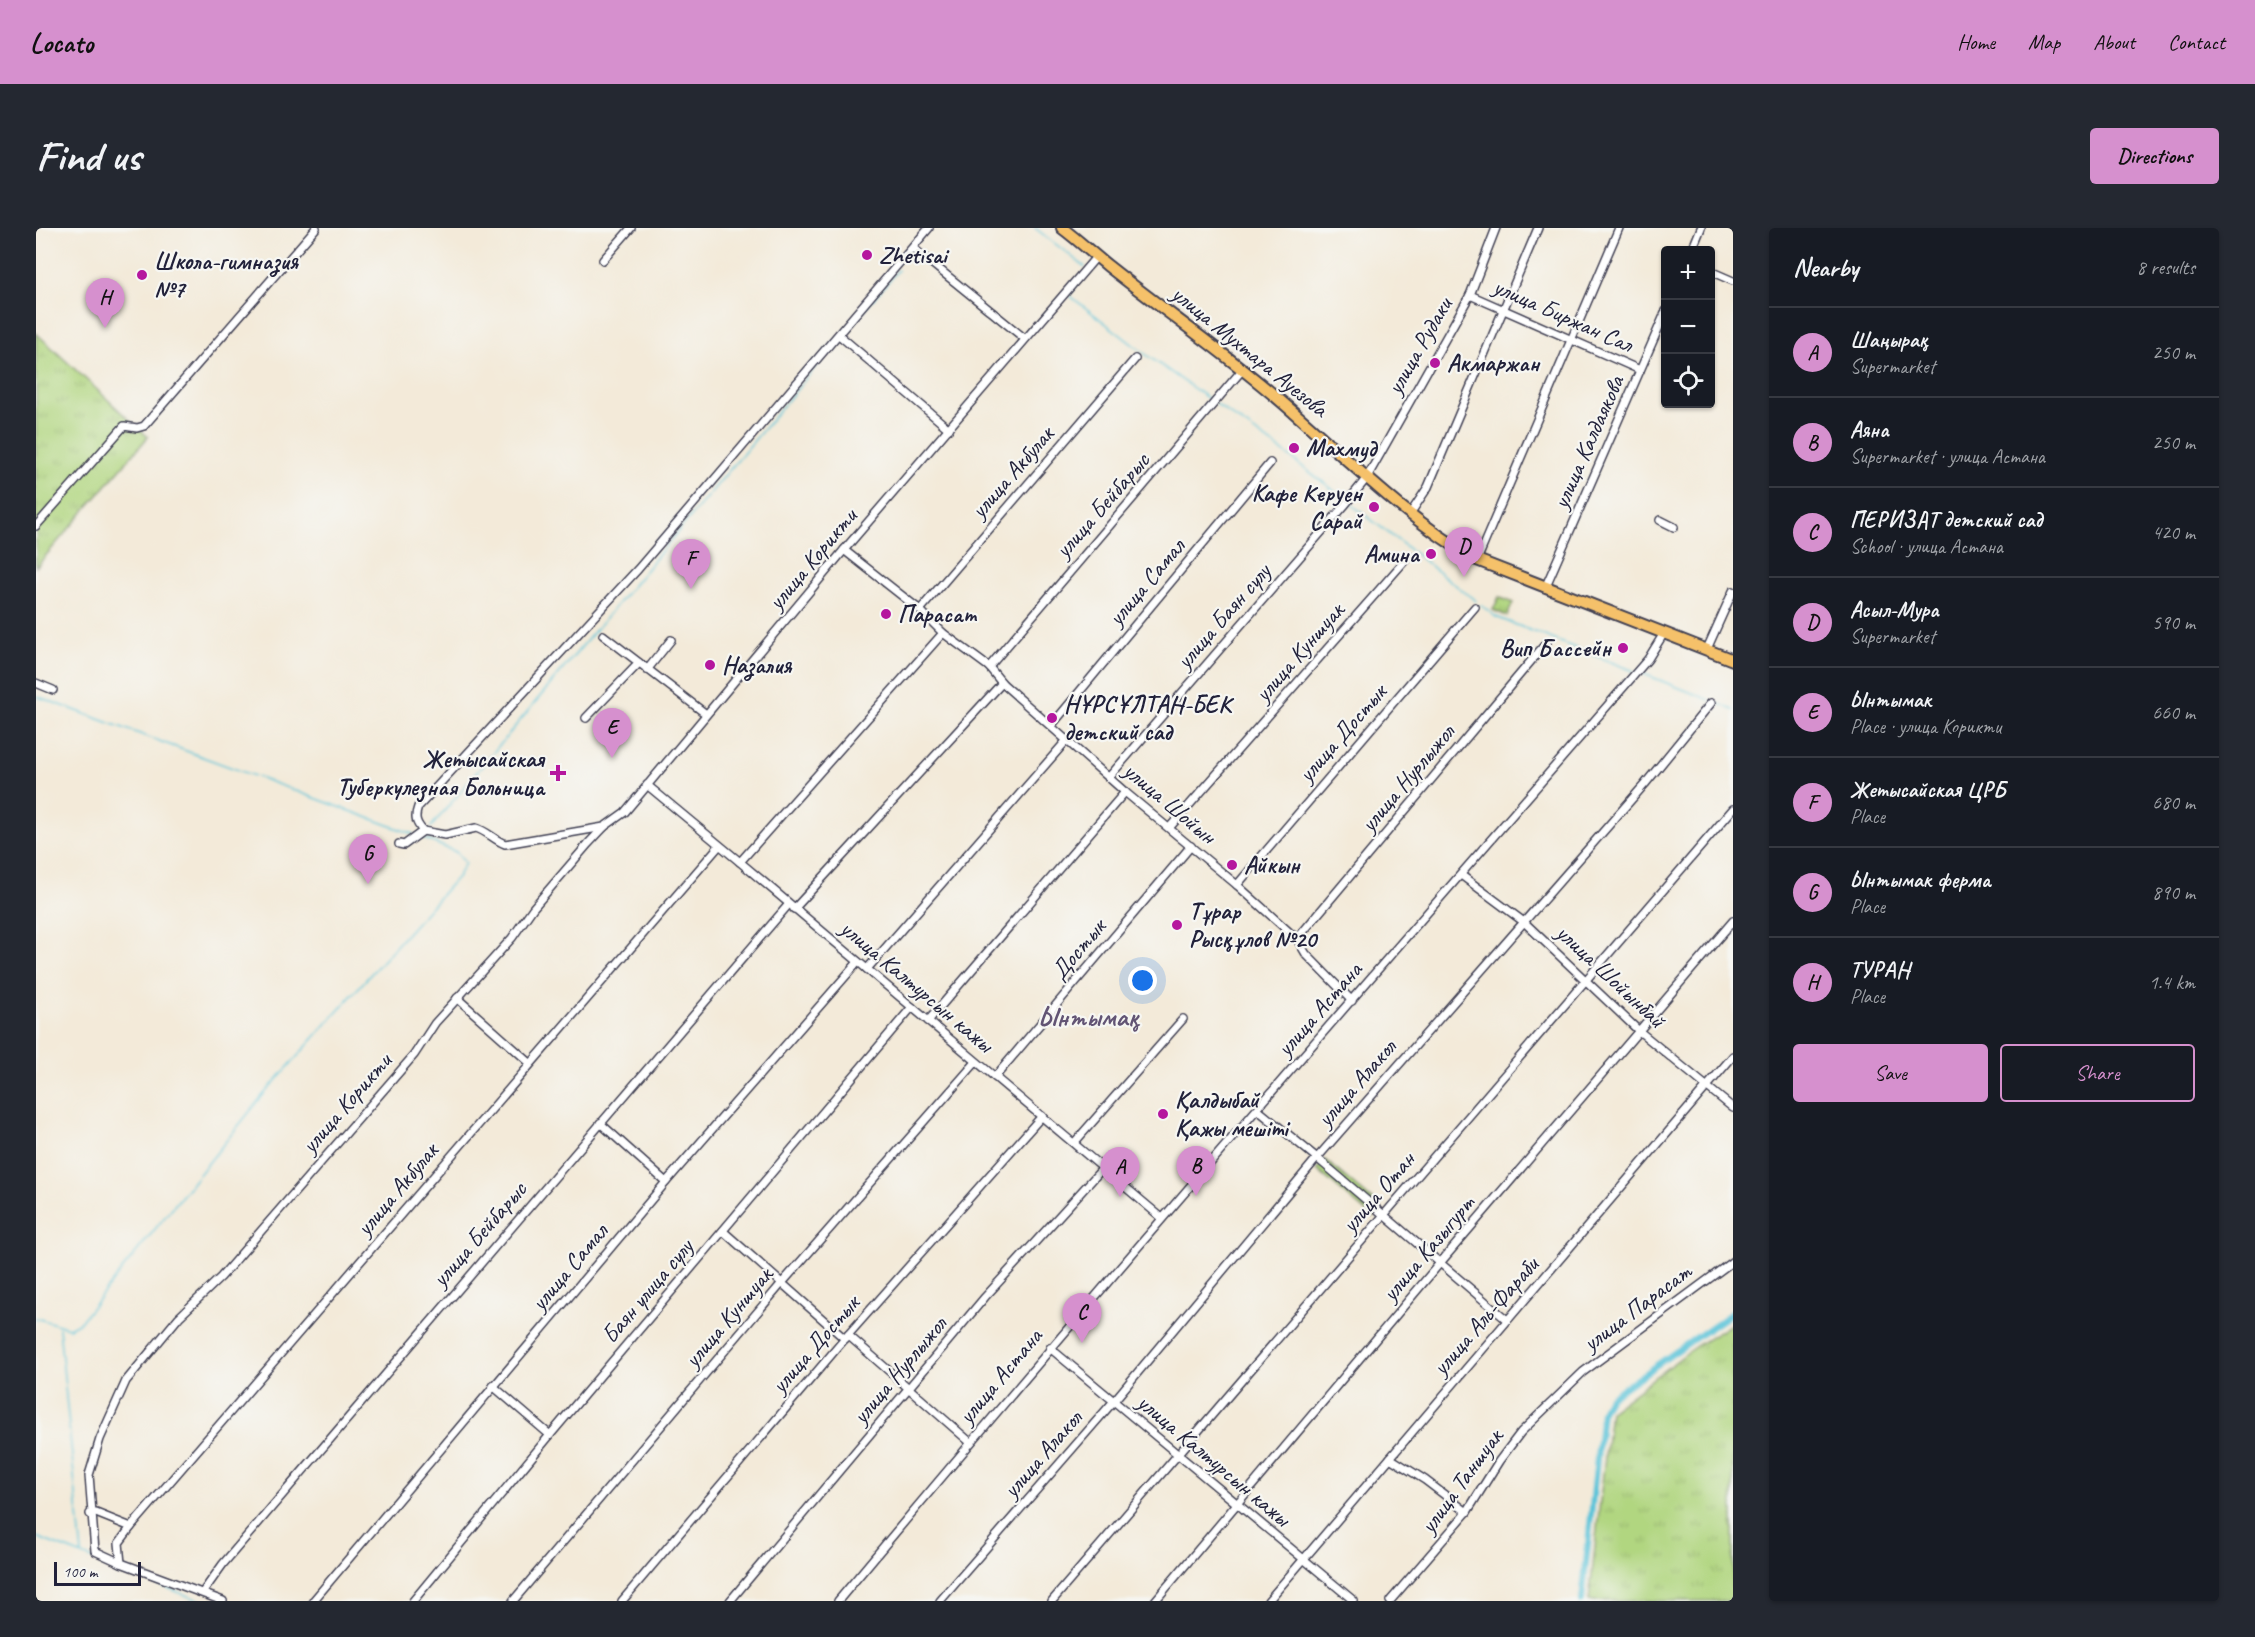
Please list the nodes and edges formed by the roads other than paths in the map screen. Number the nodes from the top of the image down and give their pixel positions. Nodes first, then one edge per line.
1 (316, 228) edge
2 (631, 228) edge
3 (929, 228) edge
4 (1062, 228) edge
5 (1496, 228) edge
6 (1538, 228) edge
7 (1619, 228) edge
8 (1701, 228) edge
9 (1694, 246) edge
10 (914, 249) junction
11 (603, 260) dead end
12 (1092, 260) junction
13 (1715, 274) edge
14 (1733, 281) edge
15 (1470, 295) junction
16 (1502, 310) junction
17 (1661, 320) edge
18 (839, 335) junction
19 (1024, 338) junction
20 (1571, 340) junction
21 (1135, 358) dead end
22 (1243, 369) junction
23 (1640, 370) junction
24 (949, 429) junction
25 (1270, 463) dead end
26 (1366, 478) junction
27 (1410, 514) junction
28 (1660, 520) dead end
29 (36, 526) edge
30 (1674, 527) dead end
31 (844, 550) junction
32 (1409, 556) dead end
33 (1477, 560) junction
34 (1545, 588) junction
35 (1733, 591) edge
36 (1475, 608) dead end
37 (920, 610) junction
38 (943, 633) junction
39 (1664, 633) junction
40 (603, 634) dead end
41 (671, 640) dead end
42 (1547, 642) dead end
43 (1707, 649) junction
44 (1733, 660) edge
45 (639, 663) junction
46 (989, 667) junction
47 (647, 670) junction
48 (36, 683) edge
49 (1002, 683) junction
50 (53, 690) dead end
51 (1711, 703) dead end
52 (706, 714) junction
53 (586, 718) dead end
54 (1051, 726) junction
55 (1067, 740) junction
56 (1109, 777) junction
57 (647, 785) junction
58 (1125, 792) junction
59 (1733, 809) edge
60 (604, 827) junction
61 (1170, 828) junction
62 (419, 834) junction
63 (399, 844) dead end
64 (719, 846) junction
65 (1191, 846) junction
66 (740, 862) junction
67 (1461, 875) junction
68 (1238, 885) junction
69 (791, 906) junction
70 (1733, 921) edge
71 (1524, 922) junction
72 (1297, 939) junction
73 (858, 962) junction
74 (867, 969) junction
75 (1587, 981) junction
76 (457, 998) junction
77 (1352, 1001) junction
78 (912, 1007) junction
79 (1184, 1019) dead end
80 (928, 1021) junction
81 (1640, 1031) junction
82 (1733, 1056) edge
83 (976, 1062) junction
84 (530, 1063) junction
85 (994, 1077) junction
86 (1707, 1086) junction
87 (1733, 1108) edge
88 (1258, 1110) junction
89 (1042, 1116) junction
90 (600, 1123) junction
91 (1074, 1143) junction
92 (1317, 1158) junction
93 (1103, 1168) junction
94 (666, 1182) junction
95 (1384, 1215) junction
96 (1162, 1218) junction
97 (723, 1231) junction
98 (1733, 1261) edge
99 (1440, 1263) junction
100 (782, 1283) junction
101 (1507, 1320) junction
102 (847, 1337) junction
103 (1050, 1348) junction
104 (493, 1386) junction
105 (1566, 1387) joint
106 (909, 1390) junction
107 (1113, 1402) junction
108 (550, 1435) junction
109 (970, 1443) junction
110 (1177, 1455) junction
111 (1390, 1458) junction
112 (1237, 1504) junction
113 (1467, 1512) junction
114 (90, 1514) junction
115 (131, 1527) junction
116 (1304, 1560) junction
117 (121, 1563) junction
118 (203, 1592) junction
119 (223, 1601) edge
120 (313, 1601) edge
121 (413, 1601) edge
122 (513, 1601) edge
123 (622, 1601) edge
124 (730, 1601) edge
125 (838, 1601) edge
126 (940, 1601) edge
127 (1052, 1601) edge
128 (1155, 1601) edge
129 (1268, 1601) edge
130 (1354, 1601) edge
131 (1390, 1601) edge

1 - 29 street
2 - 11 street
3 - 10 street
4 - 12 main road, улица Мухтара Ауезова
5 - 15 street, улица Рудаки
6 - 16 street
7 - 20 street
8 - 9 street
10 - 18 street
10 - 19 street
12 - 19 street, улица Корикти
12 - 22 main road, улица Мухтара Ауезова
13 - 14 street
15 - 16 street, улица Биржан Сал
15 - 26 street, улица Рудаки
16 - 20 street, улица Биржан Сал
16 - 27 street
17 - 23 street, улица Калдаякова
18 - 24 street
18 - 62 street
19 - 24 street, улица Корикти
20 - 23 street, улица Биржан Сал
20 - 33 street
21 - 37 street, улица Акбулак
22 - 26 main road, улица Мухтара Ауезова
22 - 46 street, улица Бейбарыс
23 - 34 street, улица Калдаякова
24 - 31 street, улица Корикти
25 - 54 street, улица Самал
26 - 27 main road, улица Мухтара Ауезова
26 - 56 street, улица Баян сулу
27 - 33 main road, улица Мухтара Ауезова
28 - 30 street
31 - 37 street, улица Шойын
31 - 52 street, улица Корикти
32 - 61 street, улица Куншуак
33 - 34 main road, улица Мухтара Ауезова
34 - 39 main road, улица Мухтара Ауезова
35 - 43 street
36 - 68 street, улица Достык
37 - 38 street, улица Шойын
38 - 46 street, улица Шойын
38 - 66 street
39 - 43 main road, улица Мухтара Ауезова
39 - 67 street, улица Астана
40 - 45 street
41 - 47 street
42 - 72 street, улица Нурлыжол
43 - 44 main road, улица Мухтара Ауезова
45 - 47 street
45 - 53 street
46 - 49 street, улица Шойын
47 - 52 street
48 - 50 street
49 - 54 street, улица Шойын
49 - 69 street
51 - 71 street, улица Алакол
52 - 57 street, улица Корикти
54 - 55 street, улица Шойын
55 - 56 street, улица Шойын
55 - 74 street
56 - 58 street, улица Шойын
57 - 60 street, улица Корикти
57 - 64 street, улица Калтурсын кажы
58 - 61 street, улица Шойын
58 - 80 street
59 - 75 street, улица Отан
60 - 62 street
60 - 76 street, улица Корикти
61 - 65 street, улица Шойын
62 - 63 street
64 - 66 street, улица Калтурсын кажы
64 - 84 street, улица Акбулак
65 - 68 street, улица Шойын
65 - 85 street, Достык
66 - 69 street, улица Калтурсын кажы
67 - 71 street, улица Шойынбай
67 - 77 street, улица Астана
68 - 72 street, улица Шойын
69 - 73 street, улица Калтурсын кажы
69 - 90 street, улица Бейбарыс
70 - 81 street, улица Казыгурт
71 - 75 street, улица Шойынбай
71 - 92 street, улица Алакол
72 - 77 street, улица Шойын
73 - 74 street, улица Калтурсын кажы
73 - 94 street, улица Самал
74 - 78 street, улица Калтурсын кажы
75 - 81 street, улица Шойынбай
75 - 95 street, улица Отан
76 - 84 street
76 - 114 street, улица Корикти
77 - 88 street, улица Астана
78 - 80 street, улица Калтурсын кажы
78 - 97 street, Баян улица сулу
79 - 91 street
80 - 83 street, улица Калтурсын кажы
81 - 86 street, улица Шойынбай
81 - 99 street, улица Казыгурт
82 - 86 street, улица Аль-Фараби
83 - 85 street, улица Калтурсын кажы
83 - 100 street, улица Куншуак
84 - 115 street, улица Акбулак
85 - 89 street, улица Калтурсын кажы
86 - 87 street, улица Шойынбай
86 - 101 street, улица Аль-Фараби
88 - 92 street
88 - 96 street, улица Астана
89 - 91 street, улица Калтурсын кажы
89 - 102 street, улица Достык
90 - 94 street
90 - 118 street, улица Бейбарыс
91 - 93 street, улица Калтурсын кажы
92 - 95 street
92 - 107 street, улица Алакол
93 - 96 street, улица Калтурсын кажы
93 - 106 street, улица Нурлыжол
94 - 104 street, улица Самал
95 - 99 street
95 - 110 street, улица Отан
96 - 103 street, улица Астана
97 - 100 street
97 - 108 street, Баян улица сулу
98 - 105 street, улица Парасат
99 - 101 street
99 - 112 street, улица Казыгурт
100 - 102 street
100 - 122 street, улица Куншуак
101 - 111 street, улица Аль-Фараби
102 - 106 street
102 - 123 street, улица Достык
103 - 107 street, улица Калтурсын кажы
103 - 109 street, улица Астана
104 - 108 street
104 - 120 street, улица Самал
105 - 113 street, улица Таншуак
106 - 109 street
106 - 124 street, улица Нурлыжол
107 - 110 street, улица Калтурсын кажы
107 - 126 street, улица Алакол
108 - 121 street, Баян улица сулу
109 - 125 street, улица Астана
110 - 112 street, улица Калтурсын кажы
110 - 127 street, улица Отан
111 - 113 street
111 - 116 street, улица Аль-Фараби
112 - 116 street, улица Калтурсын кажы
112 - 128 street, улица Казыгурт
113 - 131 street, улица Таншуак
114 - 115 street
114 - 117 street, улица Корикти
115 - 117 street, улица Акбулак
116 - 129 street, улица Аль-Фараби
116 - 130 street, улица Калтурсын кажы
117 - 118 street
118 - 119 street

